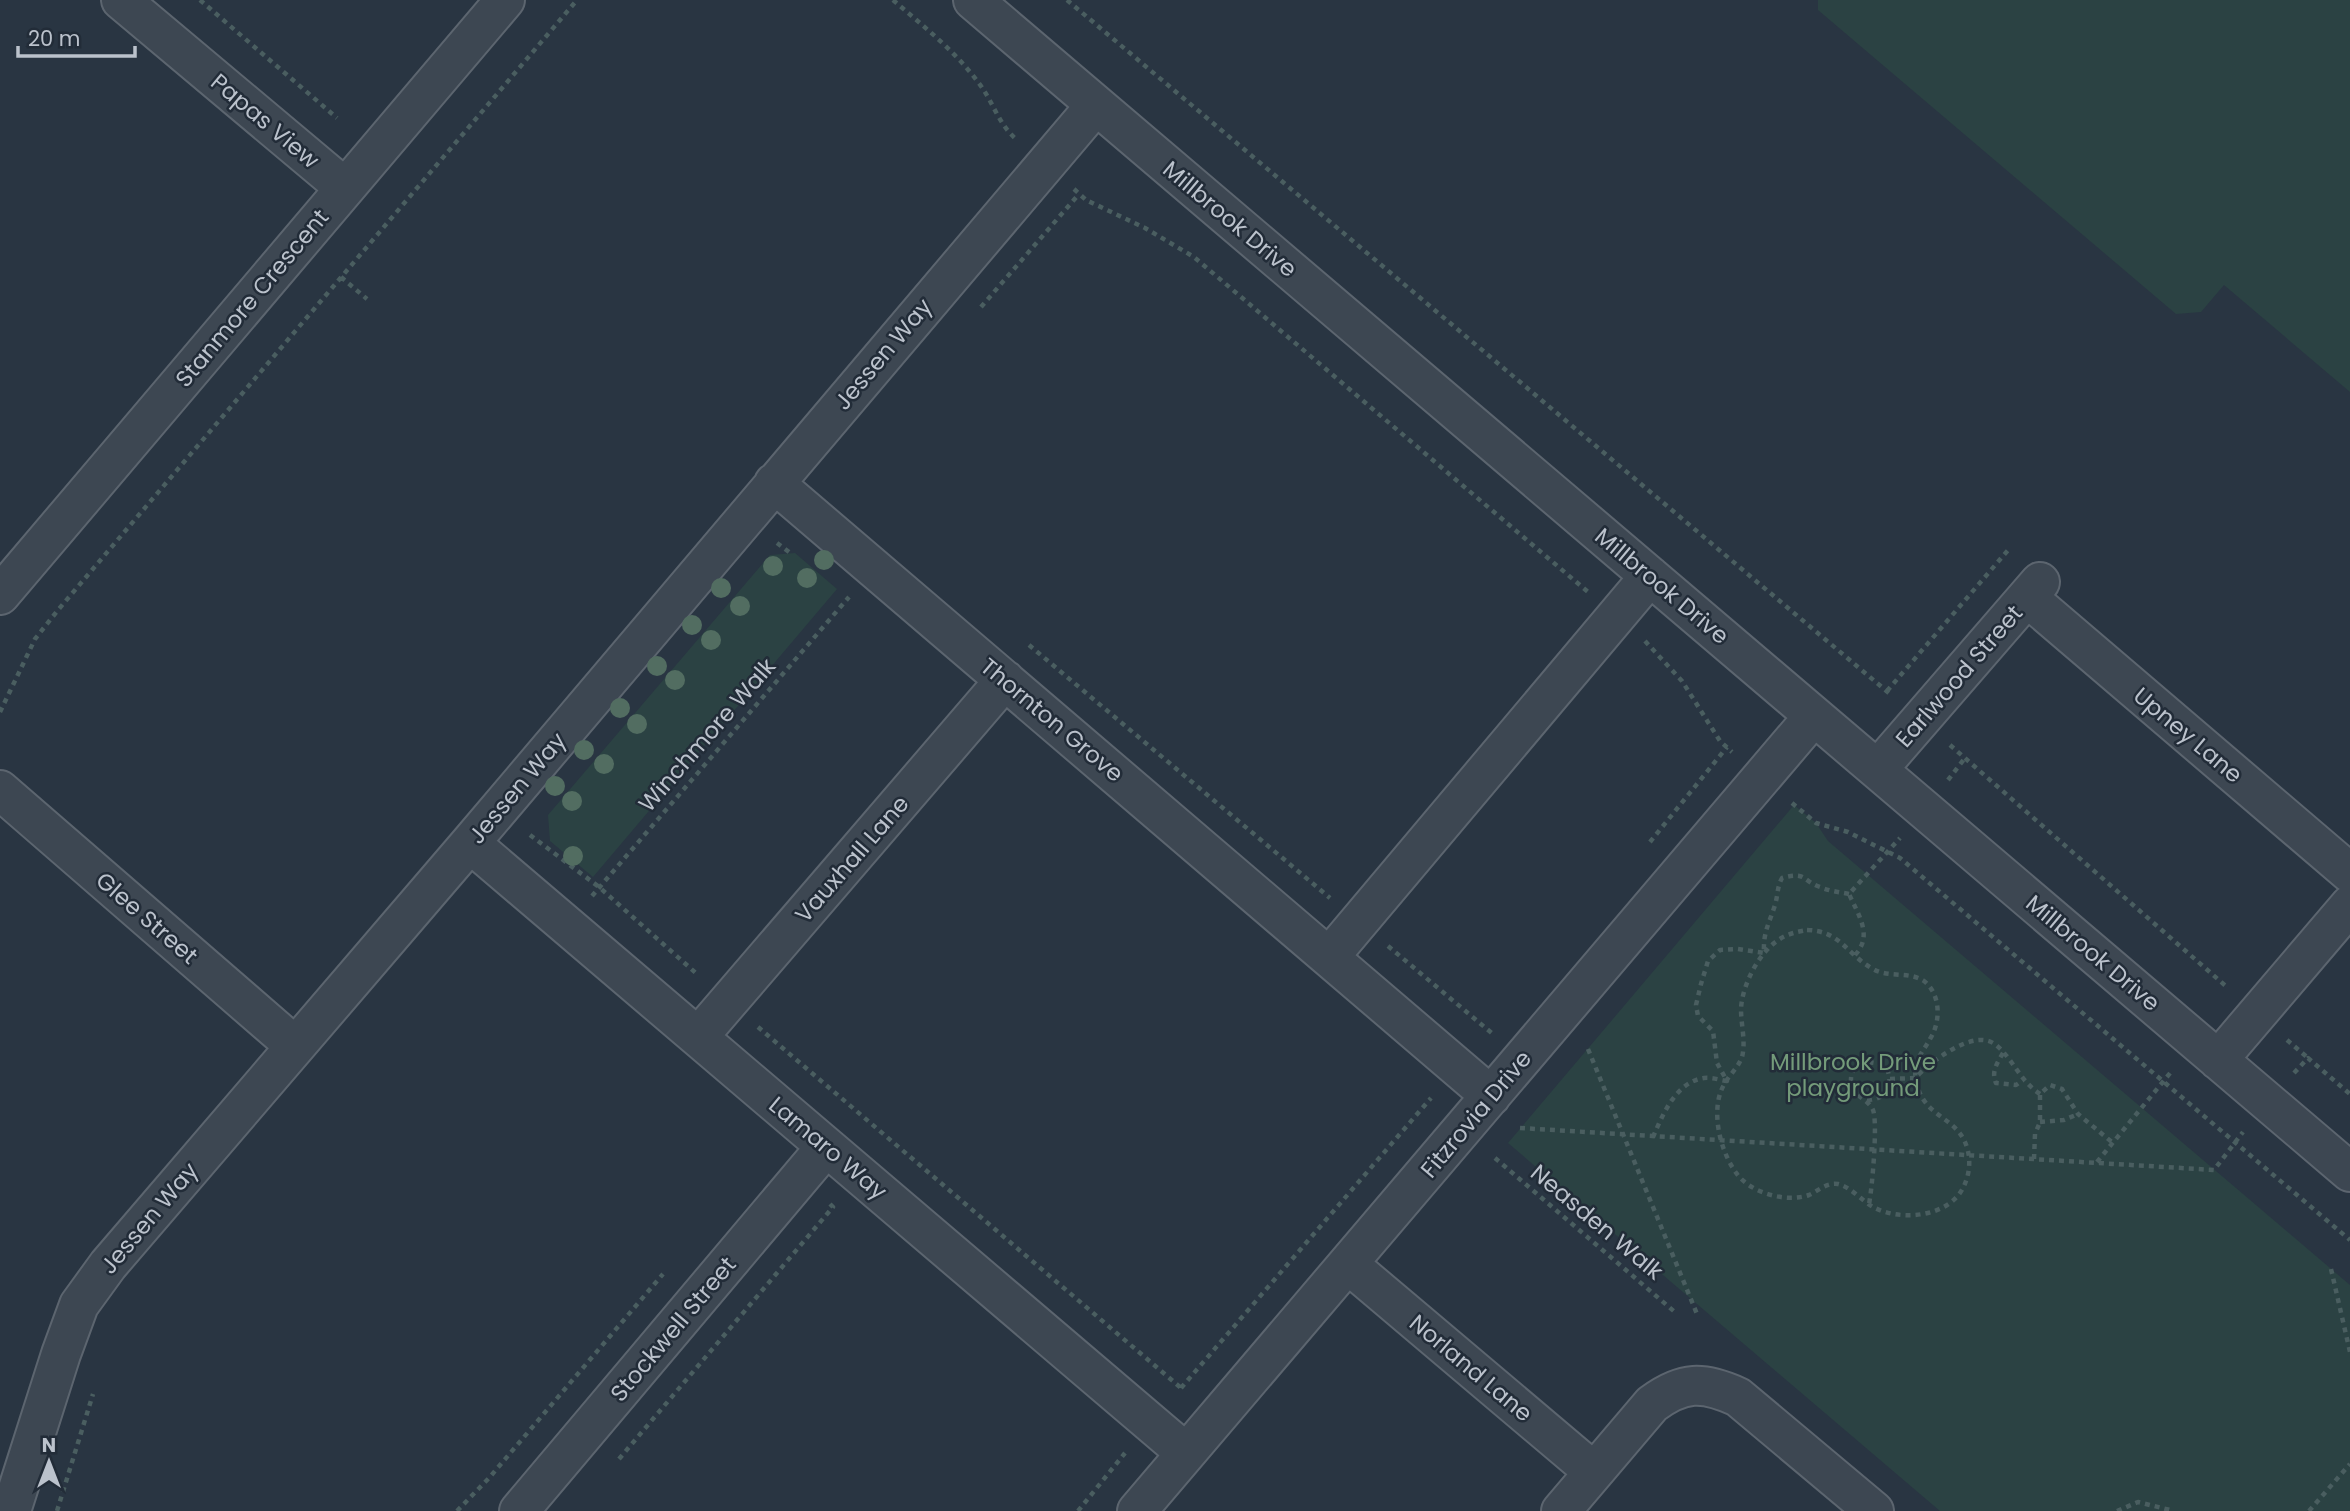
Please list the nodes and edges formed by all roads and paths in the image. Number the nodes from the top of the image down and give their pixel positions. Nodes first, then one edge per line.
1 (121, 0) edge
2 (200, 0) edge
3 (505, 0) edge
4 (577, 0) edge
5 (893, 0) edge
6 (973, 0) edge
7 (1067, 0) edge
8 (1096, 105) junction
9 (337, 118) dead end
10 (1006, 130) dead end
11 (345, 188) junction
12 (1086, 200) dead end
13 (341, 277) junction
14 (367, 299) dead end
15 (774, 482) junction
16 (2010, 549) dead end
17 (874, 567) junction
18 (1650, 576) junction
19 (4, 582) edge
20 (2033, 590) joint
21 (1616, 616) junction
22 (1021, 638) dead end
23 (1005, 680) junction
24 (1887, 691) junction
25 (0, 712) edge
26 (1814, 716) junction
27 (1921, 720) junction
28 (1720, 741) dead end
29 (1878, 769) junction
30 (0, 790) edge
31 (1816, 823) dead end
32 (530, 835) dead end
33 (470, 843) junction
34 (2350, 873) edge
35 (1867, 874) dead end
36 (599, 887) junction
37 (1849, 894) junction
38 (2350, 905) edge
39 (1359, 921) junction
40 (566, 925) junction
41 (1764, 953) junction
42 (1855, 955) junction
43 (1330, 956) junction
44 (728, 1002) junction
45 (2258, 1014) junction
46 (1495, 1035) dead end
47 (698, 1037) junction
48 (295, 1046) junction
49 (1588, 1049) dead end
50 (2207, 1051) junction
51 (2003, 1053) junction
52 (2308, 1058) dead end
53 (1915, 1078) junction
54 (1890, 1079) junction
55 (2024, 1080) junction
56 (1727, 1081) junction
57 (2163, 1082) junction
58 (2040, 1094) junction
59 (1491, 1096) junction
60 (1432, 1097) dead end
61 (1867, 1100) junction
62 (2078, 1114) junction
63 (2040, 1122) junction
64 (1520, 1128) dead end
65 (1623, 1136) junction
66 (1653, 1137) junction
67 (1722, 1140) junction
68 (2113, 1143) junction
69 (826, 1147) junction
70 (1873, 1149) junction
71 (1968, 1154) junction
72 (1495, 1158) dead end
73 (2034, 1159) junction
74 (2097, 1162) junction
75 (2214, 1170) dead end
76 (2350, 1172) edge
77 (1869, 1204) junction
78 (2350, 1240) edge
79 (1348, 1264) junction
80 (670, 1265) dead end
81 (2331, 1269) dead end
82 (1676, 1313) dead end
83 (1697, 1314) dead end
84 (2350, 1352) edge
85 (96, 1383) dead end
86 (1181, 1388) junction
87 (1150, 1423) junction
88 (1186, 1453) junction
89 (2350, 1464) edge
90 (1594, 1472) junction
91 (11, 1511) edge
92 (57, 1511) edge
93 (457, 1511) edge
94 (519, 1511) edge
95 (1078, 1511) edge
96 (1137, 1511) edge
97 (1561, 1511) edge
98 (1874, 1511) edge
99 (2117, 1511) edge
100 (2174, 1511) edge
101 (2309, 1511) edge

1 - 11 street, Papas View
2 - 9 path
3 - 11 street, Stanmore Crescent
4 - 13 path
5 - 10 path
6 - 8 street, Millbrook Drive
7 - 24 path
8 - 15 street, Jessen Way
8 - 18 street, Millbrook Drive
11 - 19 street, Stanmore Crescent
12 - 21 path
13 - 14 path
13 - 25 path
15 - 17 street, Thornton Grove
15 - 33 street, Jessen Way
16 - 24 path
17 - 23 street, Thornton Grove
17 - 36 path, Winchmore Walk
18 - 21 street
18 - 26 street, Millbrook Drive
20 - 27 street, Earlwood Street
20 - 34 street, Upney Lane
21 - 28 path
21 - 39 street
22 - 39 path
23 - 43 street, Thornton Grove
23 - 44 street, Vauxhall Lane
24 - 27 path
26 - 29 street, Millbrook Drive
26 - 59 street, Fitzrovia Drive
27 - 29 street, Earlwood Street
27 - 45 path
29 - 50 street, Millbrook Drive
30 - 48 street, Glee Street
31 - 57 path
32 - 36 path
33 - 40 street, Lamaro Way
33 - 48 street, Jessen Way
35 - 37 path
36 - 40 path, Winchmore Walk
36 - 44 path
37 - 41 path
37 - 42 path
38 - 45 street
39 - 43 street
39 - 46 path
40 - 47 street, Lamaro Way
41 - 42 path
41 - 56 path
41 - 56 path
42 - 53 path
43 - 59 street, Thornton Grove
44 - 47 street, Vauxhall Lane
44 - 86 path
45 - 50 street
45 - 52 path
47 - 69 street, Lamaro Way
48 - 91 street, Jessen Way
49 - 65 path
50 - 57 path
50 - 76 street, Millbrook Drive
51 - 53 path
51 - 55 path
51 - 55 path
53 - 54 path
53 - 71 path
54 - 61 path
54 - 61 path
55 - 58 path
56 - 66 path
56 - 67 path
57 - 68 path
57 - 78 path
58 - 62 path
58 - 63 path
59 - 79 street, Fitzrovia Drive
60 - 86 path
61 - 70 path
62 - 63 path
62 - 68 path
63 - 73 path
64 - 65 path
65 - 66 path
65 - 83 path
66 - 67 path
67 - 70 path
67 - 77 path
68 - 74 path
69 - 87 street, Lamaro Way
69 - 94 street, Stockwell Street
70 - 71 path
70 - 77 path
71 - 73 path
71 - 77 path
72 - 82 path, Neasden Walk
73 - 74 path
74 - 75 path
79 - 88 street, Fitzrovia Drive
79 - 90 street, Norland Lane
80 - 93 path
81 - 84 path
85 - 92 path
86 - 87 path
87 - 88 street, Lamaro Way
87 - 95 path
88 - 96 street, Fitzrovia Drive
89 - 101 path
90 - 97 street
90 - 98 street
99 - 100 path

